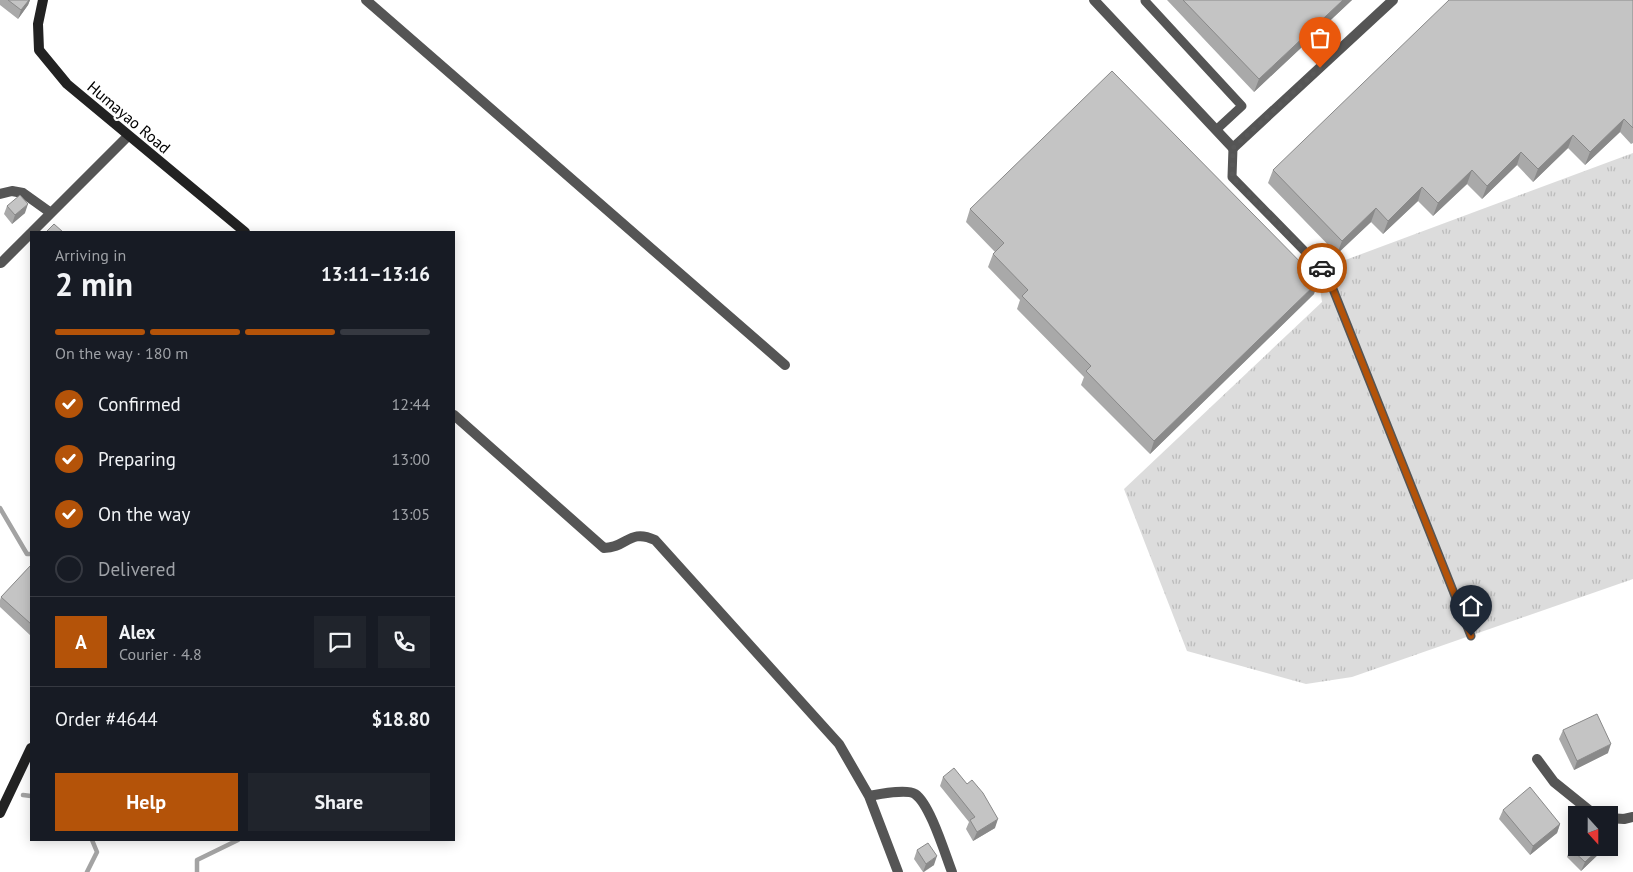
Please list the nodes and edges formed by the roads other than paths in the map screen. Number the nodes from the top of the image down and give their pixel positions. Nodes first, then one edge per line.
1 (43, 0) edge
2 (366, 0) edge
3 (1094, 0) edge
4 (1393, 0) edge
5 (1144, 1) edge
6 (1216, 130) junction
7 (128, 136) junction
8 (1233, 148) junction
9 (0, 194) edge
10 (51, 213) junction
11 (34, 231) edge
12 (245, 231) edge
13 (30, 235) edge
14 (1, 263) edge
15 (785, 365) dead end
16 (455, 416) edge
17 (1471, 636) dead end
18 (30, 750) edge
19 (1537, 758) dead end
20 (869, 796) junction
21 (1584, 806) edge
22 (0, 813) edge
23 (1633, 817) edge
24 (1618, 819) edge
25 (898, 872) edge
26 (952, 872) edge

1 - 7 street, Humayao Road
2 - 15 street
3 - 6 street
4 - 8 street
5 - 6 lane
6 - 8 street
7 - 10 street
7 - 12 street, Humayao Road
8 - 17 lane
9 - 10 street
10 - 11 street
13 - 14 street
16 - 20 street
18 - 22 street
19 - 21 street
20 - 25 street
20 - 26 street
23 - 24 street

